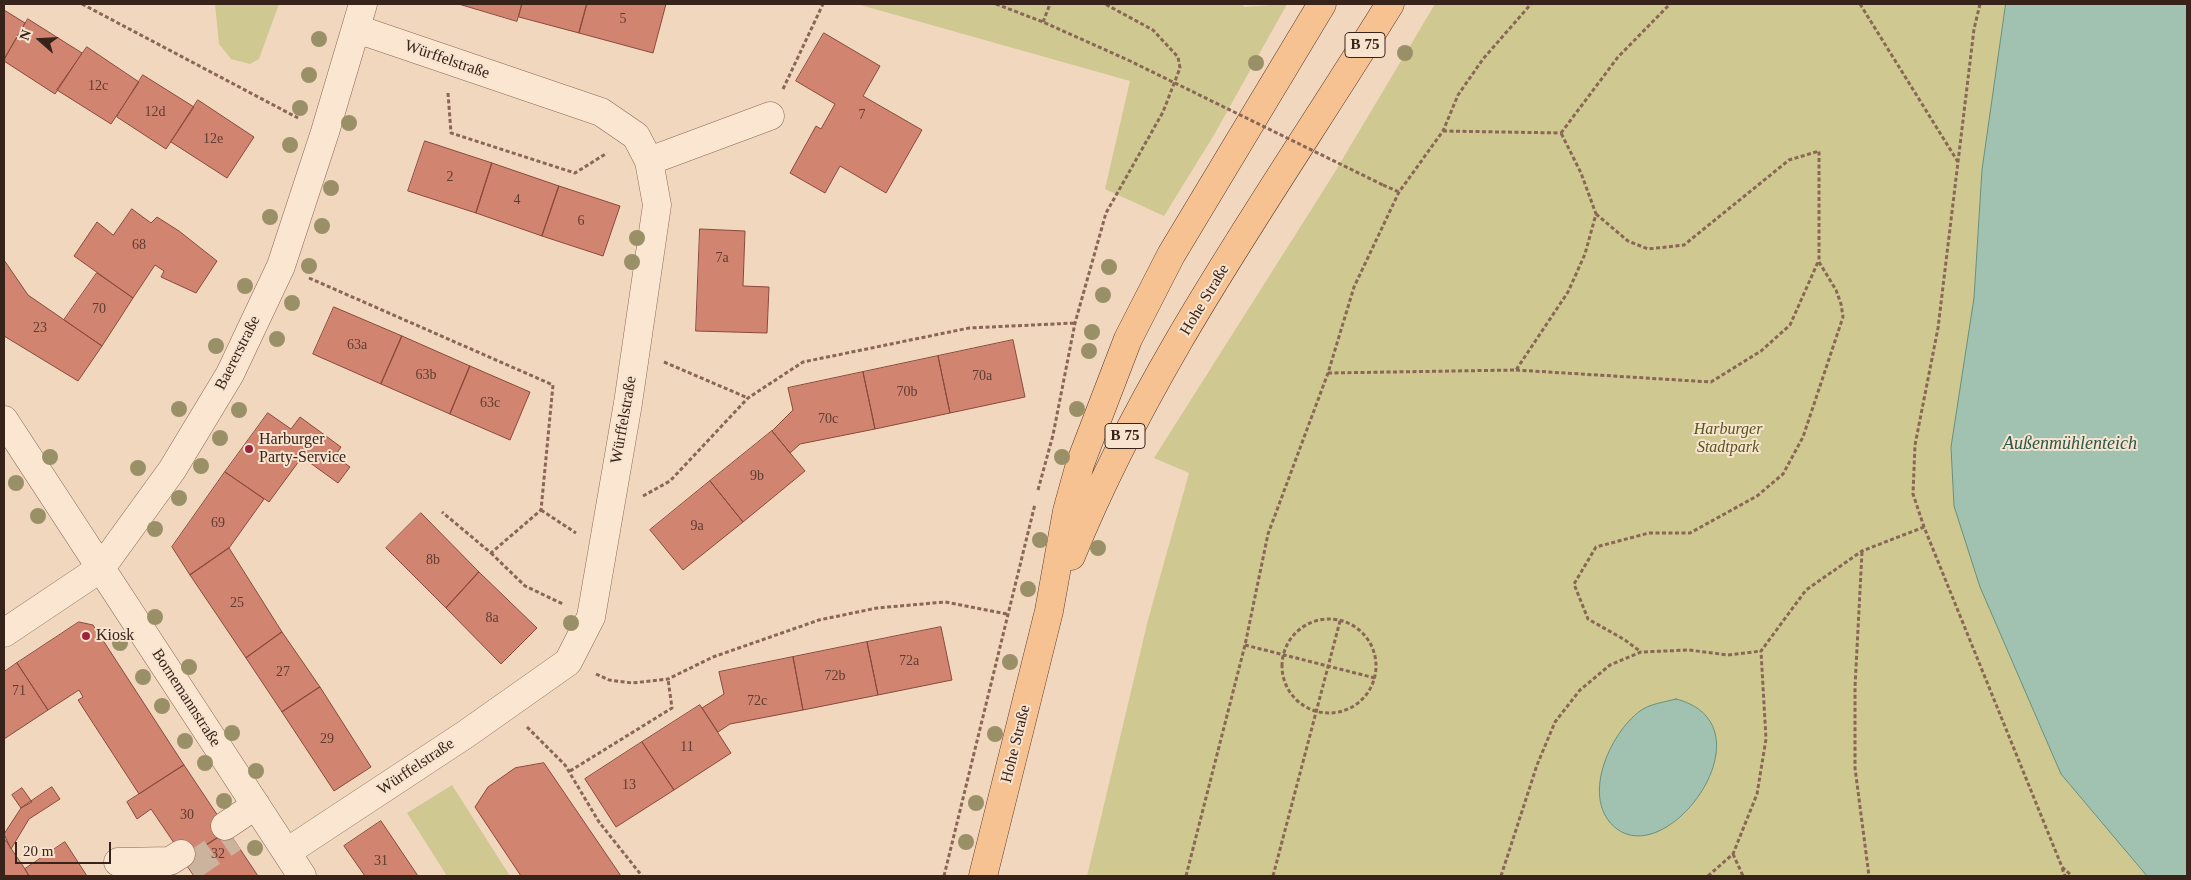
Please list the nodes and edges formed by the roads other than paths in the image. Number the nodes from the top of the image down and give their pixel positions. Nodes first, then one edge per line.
1 (1322, 4) edge
2 (1390, 4) edge
3 (360, 17) edge
4 (770, 116) road end
5 (648, 161) junction
6 (4, 420) edge
7 (101, 568) junction
8 (1049, 611) junction
9 (4, 633) edge
10 (260, 811) junction
11 (229, 832) tunnel mouth
12 (287, 852) junction
13 (118, 862) dead end
14 (182, 866) edge
15 (302, 876) edge
16 (983, 876) edge

1 - 8 main road, Hohe Straße / B 75
2 - 8 main road, Hohe Straße / B 75
3 - 5 street, Würffelstraße
3 - 7 street, Baererstraße
4 - 5 street
5 - 12 street, Würffelstraße
6 - 7 street, Bornemannstraße
7 - 9 street, Baererstraße
7 - 10 street, Bornemannstraße
8 - 16 main road, Hohe Straße / B 75
10 - 11 street
10 - 12 street, Bornemannstraße
12 - 15 street, Bornemannstraße
13 - 14 street

